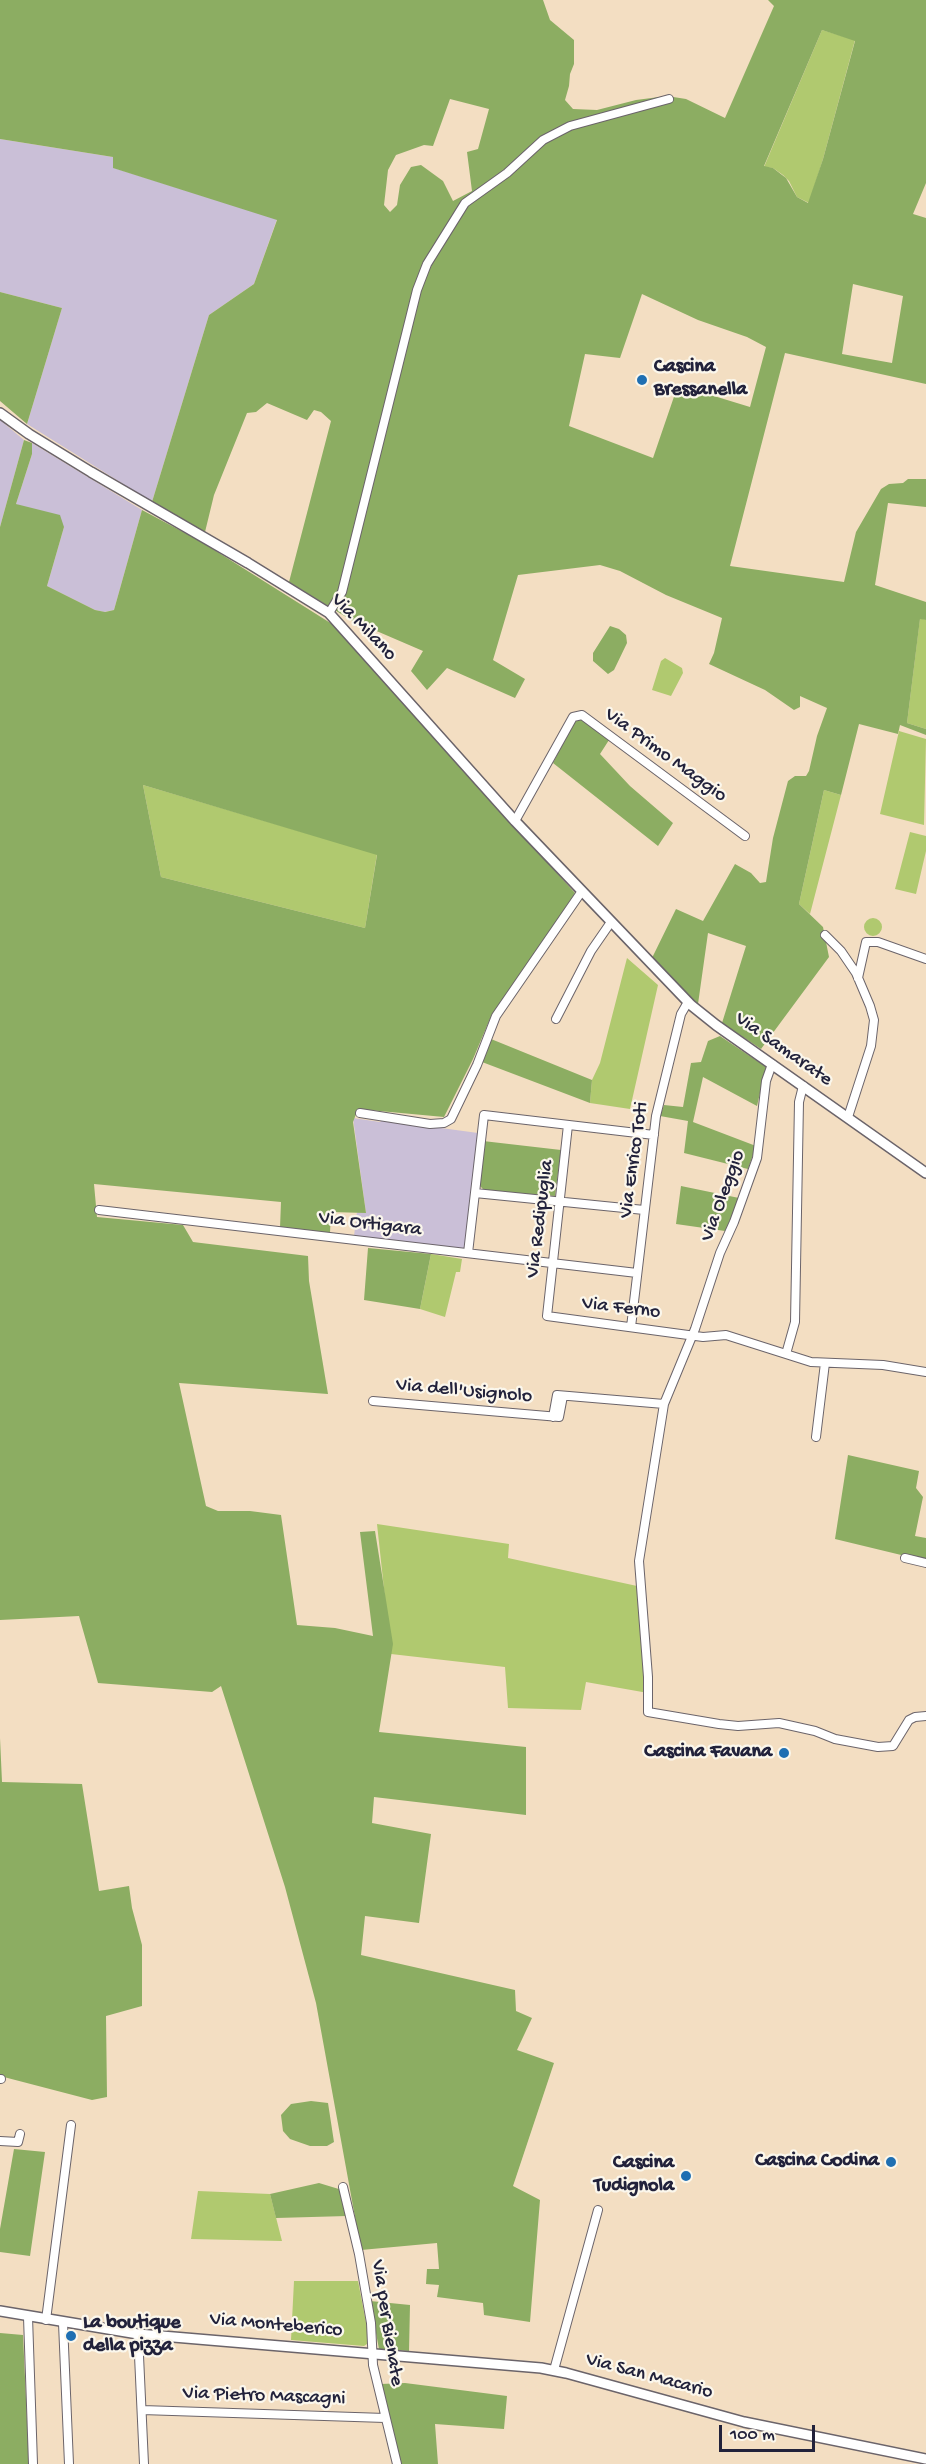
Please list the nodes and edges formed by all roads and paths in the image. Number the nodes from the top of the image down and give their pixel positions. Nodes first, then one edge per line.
1 (669, 99) dead end
2 (0, 413) edge
3 (329, 613) junction
4 (514, 821) junction
5 (746, 836) dead end
6 (582, 891) junction
7 (611, 922) junction
8 (825, 935) dead end
9 (926, 959) edge
10 (858, 978) junction
11 (688, 1002) junction
12 (699, 1011) joint
13 (556, 1019) dead end
14 (772, 1064) junction
15 (803, 1086) junction
16 (360, 1113) dead end
17 (848, 1118) junction
18 (568, 1125) junction
19 (654, 1135) junction
20 (926, 1173) edge
21 (475, 1193) junction
22 (559, 1201) junction
23 (99, 1210) dead end
24 (644, 1210) junction
25 (468, 1253) junction
26 (552, 1263) junction
27 (637, 1274) junction
28 (547, 1316) joint
29 (631, 1327) junction
30 (692, 1335) junction
31 (786, 1354) junction
32 (825, 1363) junction
33 (926, 1372) edge
34 (373, 1401) dead end
35 (664, 1404) junction
36 (816, 1437) dead end
37 (905, 1558) dead end
38 (926, 1563) edge
39 (926, 1716) edge
40 (71, 2125) dead end
41 (20, 2134) dead end
42 (0, 2141) edge
43 (343, 2187) dead end
44 (598, 2210) dead end
45 (0, 2312) edge
46 (28, 2316) junction
47 (46, 2320) junction
48 (63, 2323) junction
49 (138, 2334) junction
50 (372, 2352) junction
51 (554, 2370) junction
52 (142, 2410) junction
53 (385, 2418) junction
54 (914, 2457) junction
55 (926, 2459) edge
56 (33, 2464) edge
57 (69, 2464) edge
58 (144, 2464) edge
59 (397, 2464) edge
60 (924, 2464) edge

1 - 3 street
2 - 3 street, Via Milano
3 - 4 street, Via Milano
4 - 5 street, Via Primo Maggio
4 - 6 street, Via Milano
6 - 7 street, Via Milano
6 - 16 street
7 - 11 street, Via Milano
7 - 13 street
8 - 10 street, Via Samarate
9 - 10 street
10 - 17 street, Via Samarate
11 - 12 street, Via Milano
11 - 19 street, Via Enrico Toti
12 - 14 street, Via Samarate
14 - 15 street, Via Samarate
14 - 30 street, Via Oleggio
15 - 17 street, Via Samarate
15 - 31 street
17 - 20 street, Via Samarate
18 - 19 street
18 - 21 street
18 - 22 street, Via Redipuglia
19 - 24 street, Via Enrico Toti
21 - 22 street
21 - 25 street
22 - 24 street
22 - 26 street, Via Redipuglia
23 - 25 street, Via Ortigara
24 - 27 street, Via Enrico Toti
25 - 26 street, Via Ortigara
26 - 27 street, Via Ortigara
26 - 28 street, Via Redipuglia
27 - 29 street, Via Enrico Toti
28 - 29 street, Via Ferno
29 - 30 street, Via Ferno
30 - 31 street
30 - 35 street
31 - 32 street
32 - 33 street
32 - 36 street
34 - 35 street, Via dell'Usignolo
35 - 39 street
37 - 38 street
40 - 47 street
41 - 42 street
43 - 50 street, Via per Bienate
44 - 51 street
45 - 46 street, Via Monteberico
46 - 47 street, Via Monteberico
46 - 56 street
47 - 48 street, Via Monteberico
48 - 49 street, Via Monteberico
48 - 57 street
49 - 50 street, Via Monteberico
49 - 52 street
50 - 51 street, Via San Macario
50 - 53 street, Via per Bienate
51 - 54 street, Via San Macario
52 - 53 street, Via Pietro Mascagni
52 - 58 street
53 - 59 street, Via per Bienate
54 - 55 street, Via San Macario
54 - 60 street

